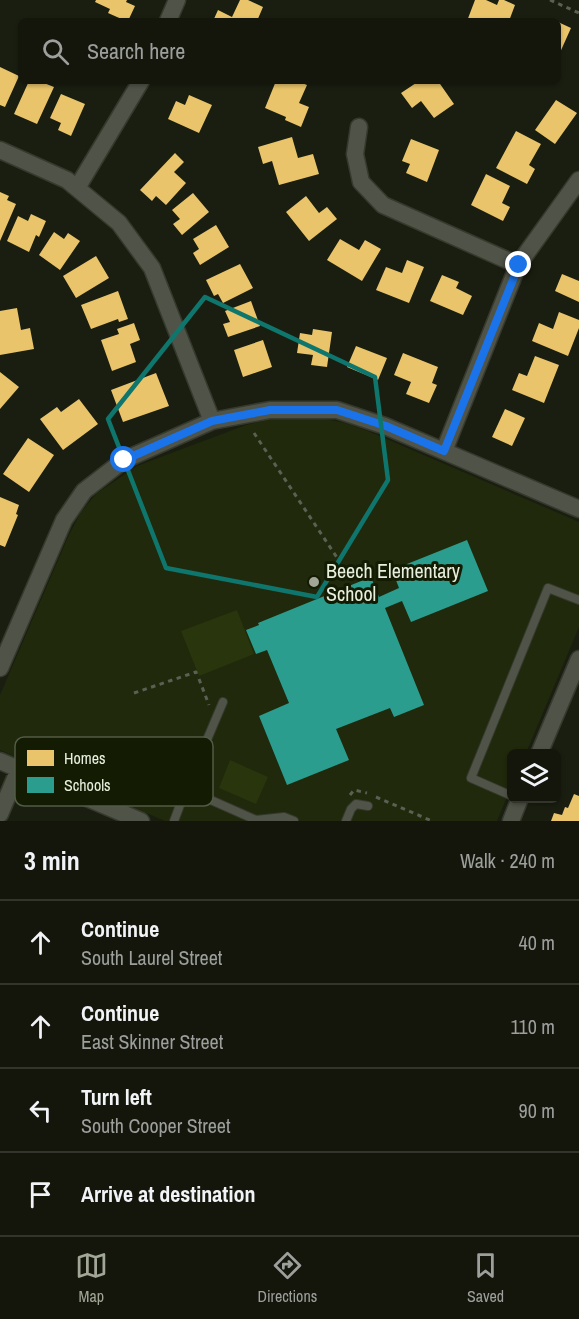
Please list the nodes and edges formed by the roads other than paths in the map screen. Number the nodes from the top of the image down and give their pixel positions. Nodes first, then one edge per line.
1 (177, 0) edge
2 (169, 18) edge
3 (139, 84) edge
4 (359, 127) dead end
5 (0, 150) edge
6 (579, 180) edge
7 (77, 188) junction
8 (519, 265) junction
9 (212, 421) junction
10 (444, 451) junction
11 (579, 509) edge
12 (579, 600) edge
13 (579, 659) edge
14 (0, 668) edge
15 (224, 702) dead end
16 (209, 737) edge
17 (541, 749) edge
18 (0, 761) edge
19 (15, 767) edge
20 (15, 778) edge
21 (507, 794) edge
22 (213, 801) edge
23 (516, 803) edge
24 (106, 806) edge
25 (180, 806) edge
26 (368, 806) dead end
27 (0, 814) edge
28 (141, 821) edge
29 (174, 821) edge
30 (294, 821) edge
31 (346, 821) edge
32 (511, 821) edge

1 - 2 street
3 - 7 street
4 - 8 street
5 - 7 street
6 - 8 street
7 - 9 street
8 - 10 street
9 - 10 street
9 - 14 street
10 - 11 street
12 - 21 lane
13 - 17 street
15 - 16 lane
18 - 19 street
20 - 27 street
22 - 30 lane
23 - 32 street
24 - 28 street
25 - 29 lane
26 - 31 lane

